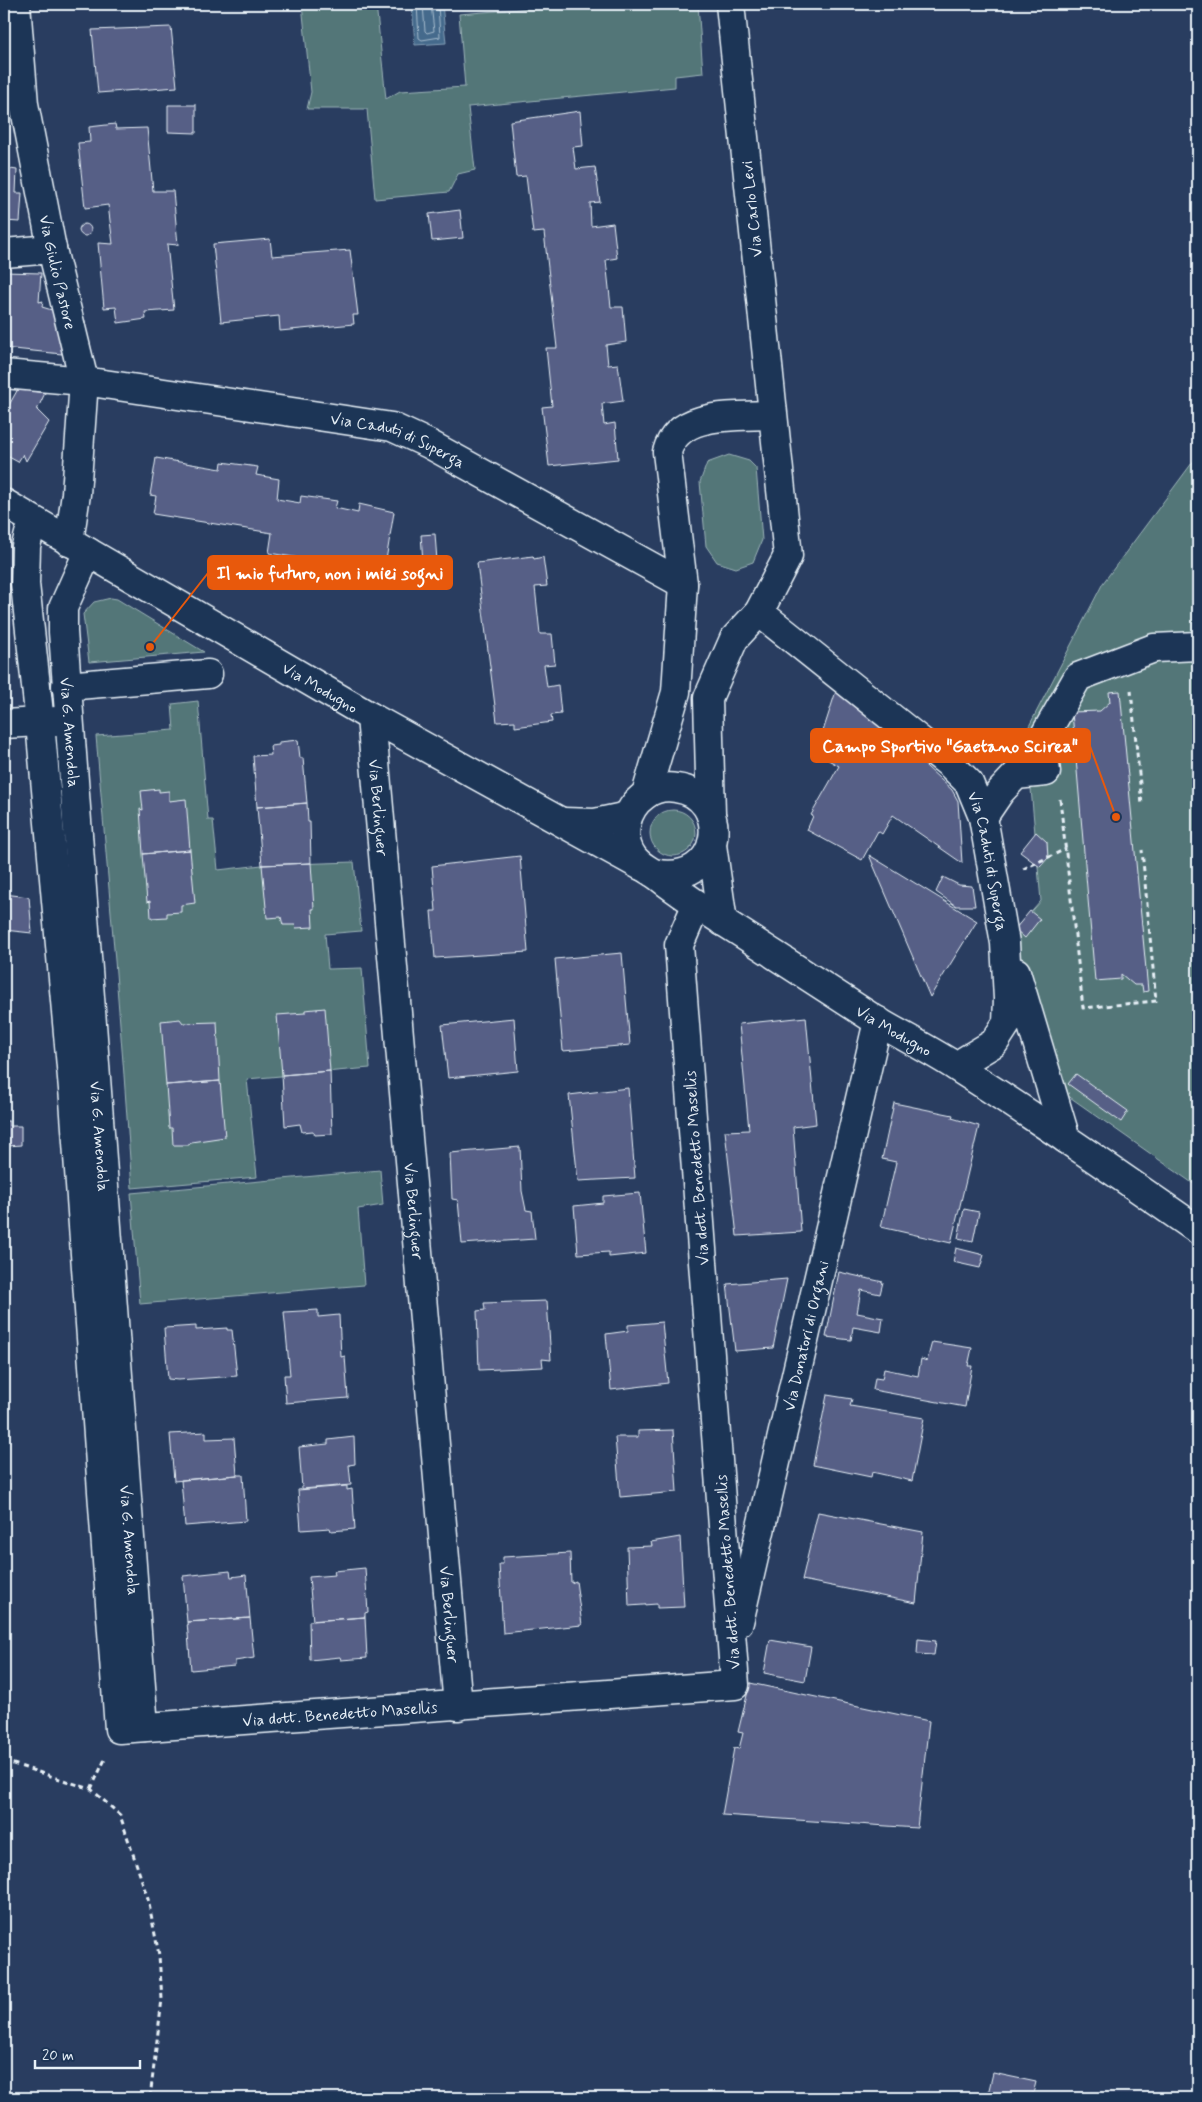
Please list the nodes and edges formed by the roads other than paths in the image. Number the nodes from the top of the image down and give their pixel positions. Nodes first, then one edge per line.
1 (16, 4) edge
2 (730, 4) edge
3 (52, 249) junction
4 (4, 253) edge
5 (4, 374) edge
6 (84, 380) junction
7 (772, 415) junction
8 (4, 503) edge
9 (38, 523) junction
10 (79, 547) junction
11 (683, 584) junction
12 (760, 612) junction
13 (1198, 646) edge
14 (208, 674) dead end
15 (66, 686) junction
16 (371, 717) junction
17 (68, 720) junction
18 (40, 723) junction
19 (4, 724) edge
20 (646, 794) junction
21 (711, 815) junction
22 (628, 816) junction
23 (983, 817) junction
24 (562, 822) junction
25 (712, 845) junction
26 (647, 870) junction
27 (696, 906) junction
28 (724, 922) junction
29 (1005, 943) junction
30 (878, 1021) junction
31 (956, 1066) junction
32 (86, 1099) junction
33 (1066, 1139) junction
34 (1198, 1230) edge
35 (733, 1650) junction
36 (458, 1706) junction
37 (131, 1728) joint

1 - 3 street, Via Giulio Pastore
2 - 7 street, Via Carlo Levi
3 - 4 street
3 - 6 street, Via Giulio Pastore
5 - 6 street, Via Caduti di Superga
6 - 10 street, Via Giulio Pastore
6 - 11 street, Via Caduti di Superga
7 - 11 street
7 - 12 street, Via Carlo Levi
8 - 9 street, Via Modugno
9 - 10 street, Via Modugno
9 - 18 street
10 - 15 street, Via G. Amendola
10 - 16 street, Via Modugno
11 - 20 street
12 - 21 street, Via Carlo Levi
12 - 23 street, Via Caduti di Superga
13 - 23 street
14 - 15 street
15 - 17 street, Via G. Amendola
16 - 24 street, Via Modugno
16 - 36 street, Via Berlinguer
17 - 18 street
17 - 32 street, Via G. Amendola
18 - 19 street
18 - 32 street
20 - 21 street
20 - 22 street
21 - 25 street
22 - 24 street
22 - 26 street
23 - 29 street, Via Caduti di Superga
24 - 26 street, Via Modugno
25 - 26 street
25 - 28 street
26 - 27 street, Via Modugno
27 - 28 street, Via Modugno
27 - 35 street, Via dott. Benedetto Masellis
28 - 30 street, Via Modugno
29 - 31 street, Via Caduti di Superga
29 - 33 street, Via Caduti di Superga
30 - 31 street, Via Modugno
30 - 35 street, Via Donatori di Organi
31 - 33 street, Via Modugno
32 - 37 street, Via G. Amendola
33 - 34 street, Via Modugno
35 - 36 street, Via dott. Benedetto Masellis
36 - 37 street, Via dott. Benedetto Masellis

